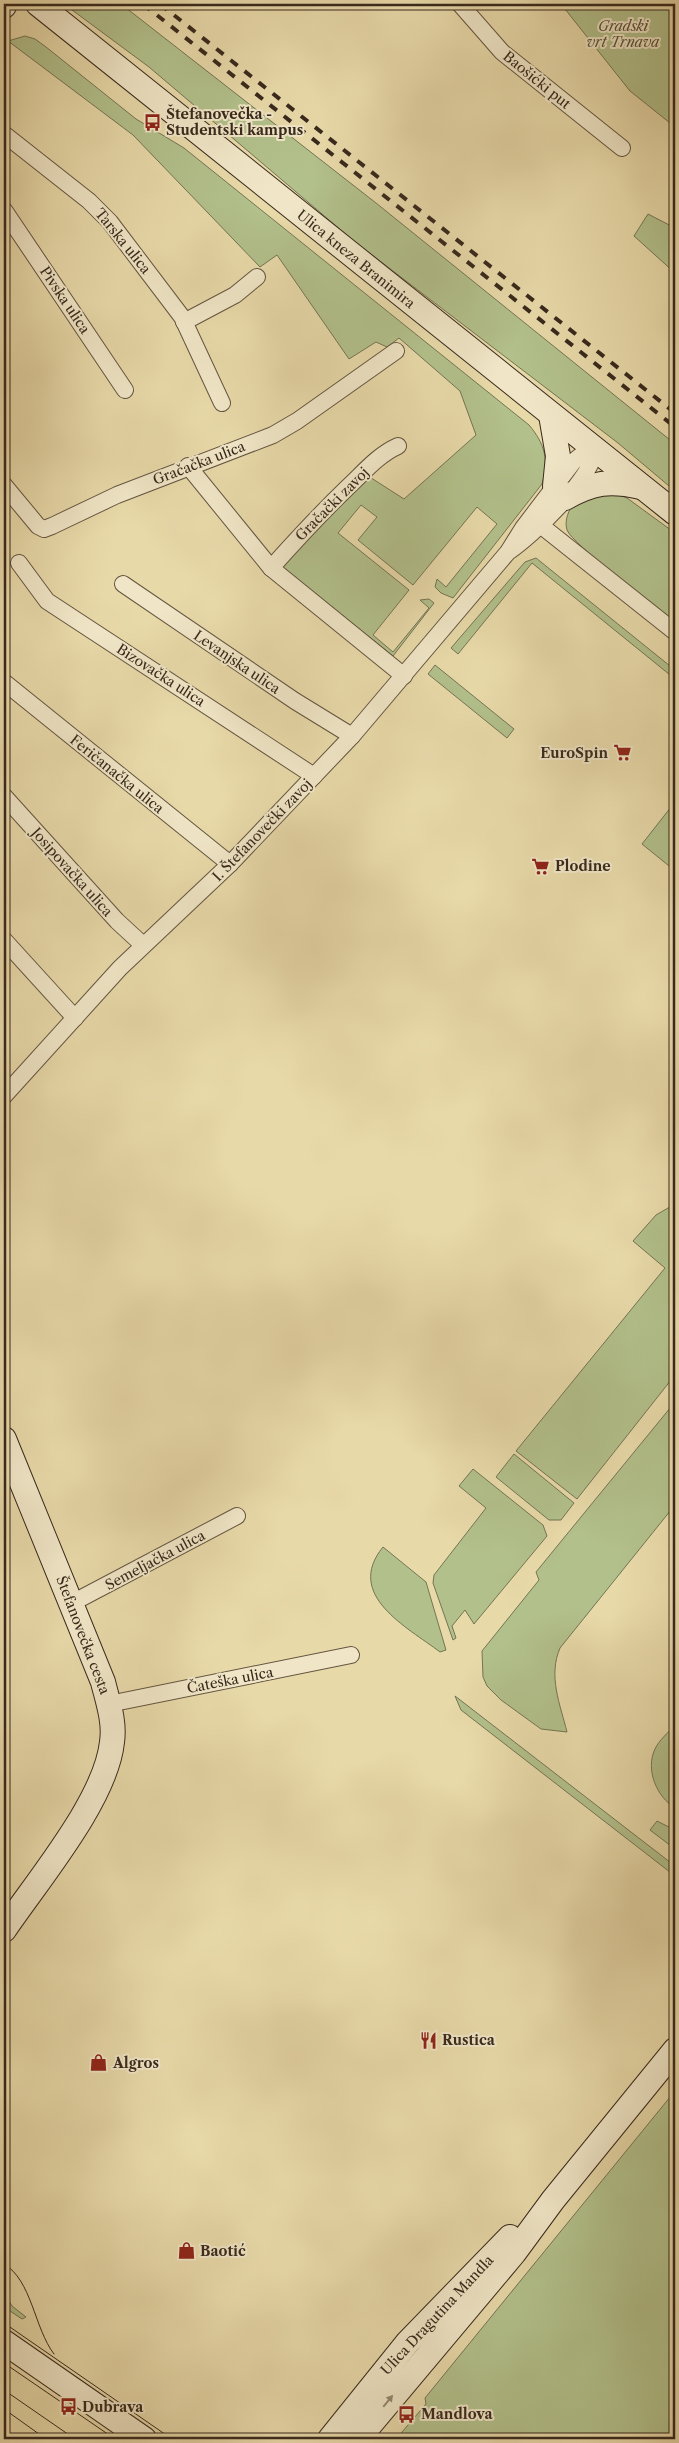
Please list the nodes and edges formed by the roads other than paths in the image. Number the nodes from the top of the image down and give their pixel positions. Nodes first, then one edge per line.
1 (38, 4) edge
2 (460, 4) edge
3 (4, 134) edge
4 (622, 148) dead end
5 (4, 210) edge
6 (256, 277) dead end
7 (184, 322) junction
8 (396, 351) dead end
9 (125, 390) dead end
10 (222, 403) dead end
11 (551, 415) junction
12 (398, 446) dead end
13 (595, 449) junction
14 (188, 466) junction
15 (4, 485) edge
16 (643, 487) junction
17 (560, 496) junction
18 (675, 513) edge
19 (536, 521) junction
20 (514, 548) junction
21 (572, 550) junction
22 (18, 563) dead end
23 (271, 568) junction
24 (123, 584) dead end
25 (675, 632) edge
26 (404, 676) junction
27 (4, 682) edge
28 (352, 736) junction
29 (314, 776) junction
30 (4, 796) edge
31 (230, 864) junction
32 (4, 940) edge
33 (143, 945) junction
34 (75, 1018) junction
35 (4, 1096) edge
36 (4, 1439) edge
37 (237, 1516) dead end
38 (72, 1603) junction
39 (351, 1656) dead end
40 (109, 1704) junction
41 (4, 1930) edge
42 (675, 2050) edge
43 (553, 2200) junction
44 (4, 2342) edge
45 (144, 2439) edge
46 (330, 2439) edge
47 (358, 2439) edge

1 - 11 main road, Ulica kneza Branimira
2 - 4 street, Baošićki put
3 - 7 street, Tarska ulica
5 - 9 street, Pivska ulica
6 - 7 street
7 - 10 street, Tarska ulica
8 - 14 street, Gračačka ulica
11 - 13 main road, Ulica kneza Branimira
11 - 17 main road
12 - 23 street, Gračački zavoj
13 - 16 main road, Ulica kneza Branimira
13 - 17 street, I. Štefanovečki zavoj
14 - 15 street, Gračačka ulica
14 - 23 street
16 - 17 main road
16 - 18 main road, Ulica kneza Branimira
17 - 19 street, I. Štefanovečki zavoj
17 - 21 street
19 - 20 street, I. Štefanovečki zavoj
19 - 21 street
20 - 21 street
20 - 26 street, I. Štefanovečki zavoj
21 - 25 street
22 - 29 street, Bizovačka ulica
23 - 26 street
24 - 28 street, Levanjska ulica
26 - 28 street, I. Štefanovečki zavoj
27 - 31 street, Feričanačka ulica
28 - 29 street, I. Štefanovečki zavoj
29 - 31 street, I. Štefanovečki zavoj
30 - 33 street, Josipovačka ulica
31 - 33 street, I. Štefanovečki zavoj
32 - 34 street
33 - 34 street, I. Štefanovečki zavoj
34 - 35 street, I. Štefanovečki zavoj
36 - 38 main road, Štefanovečka cesta
37 - 38 street, Semeljačka ulica
38 - 40 main road, Štefanovečka cesta
39 - 40 street, Čateška ulica
40 - 41 main road, Štefanovečka cesta
42 - 43 main road, Ulica Dragutina Mandla
43 - 46 main road, Ulica Dragutina Mandla
47 -> 43 main road, Ulica Dragutina Mandla
44 - 45 main road

